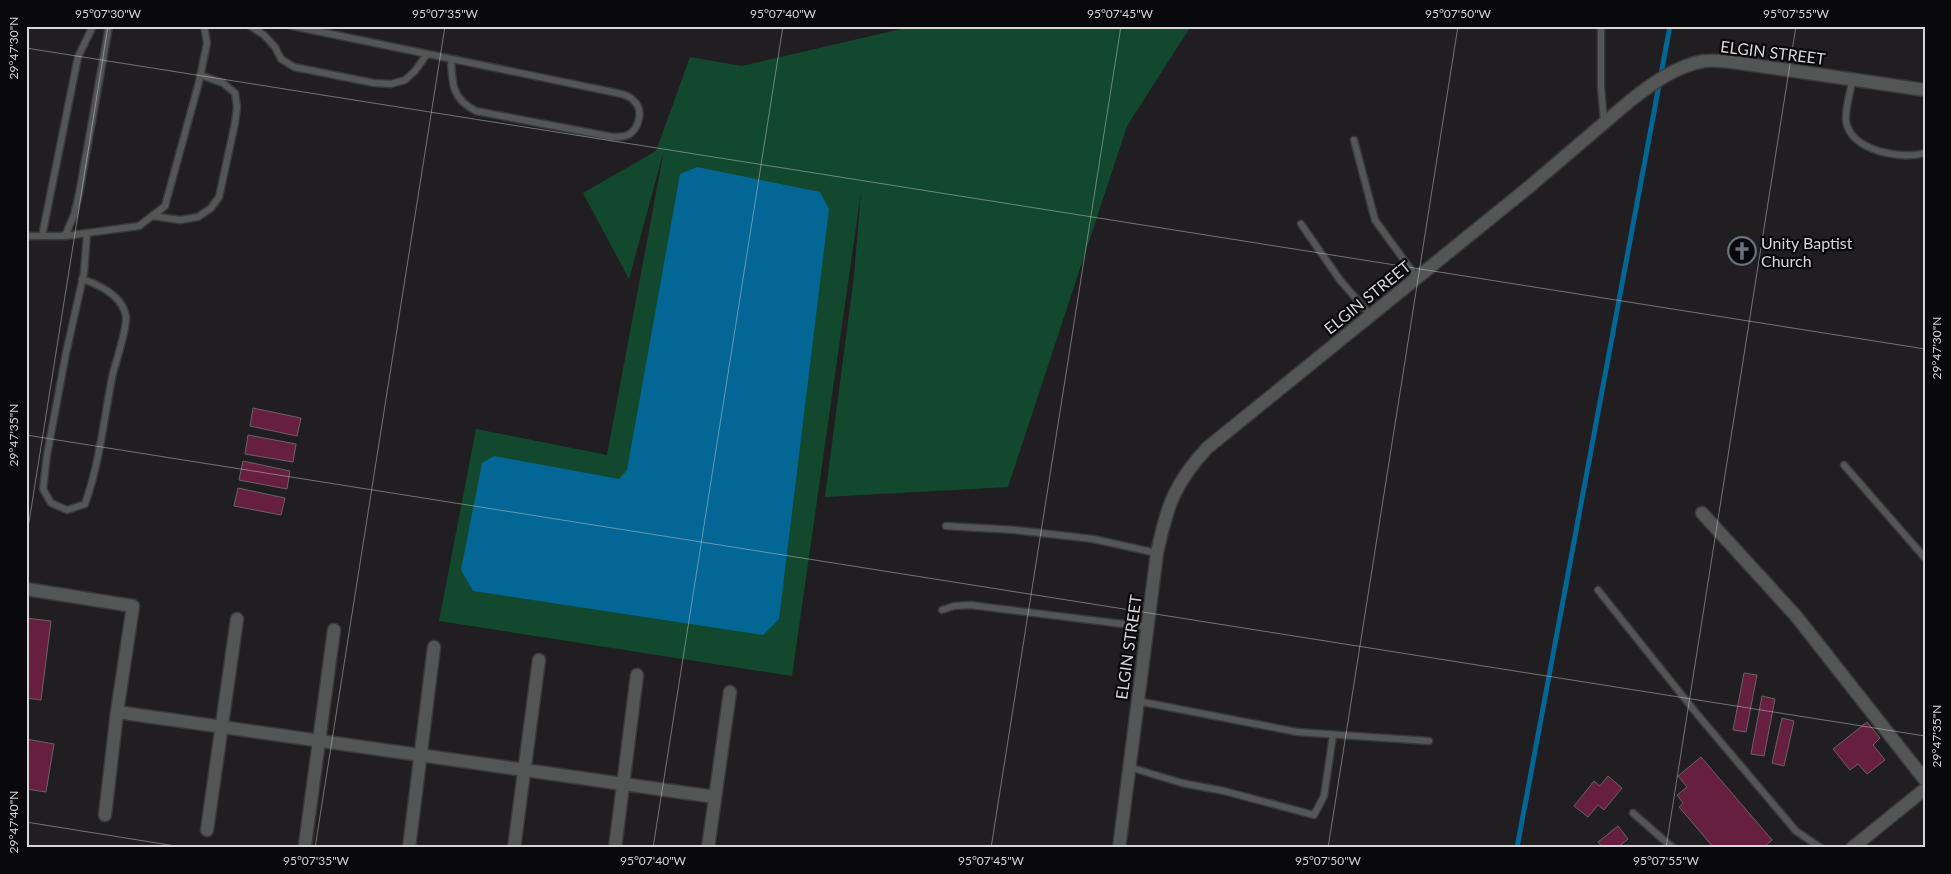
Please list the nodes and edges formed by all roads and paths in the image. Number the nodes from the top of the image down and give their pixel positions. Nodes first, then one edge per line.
1 (93, 26) edge
2 (109, 26) edge
3 (204, 26) edge
4 (250, 26) edge
5 (292, 26) edge
6 (1601, 26) edge
7 (427, 54) junction
8 (451, 59) junction
9 (200, 75) junction
10 (1852, 79) junction
11 (1925, 90) edge
12 (1604, 122) junction
13 (1354, 140) dead end
14 (1925, 153) edge
15 (152, 216) junction
16 (1301, 224) dead end
17 (87, 233) junction
18 (26, 236) edge
19 (42, 236) junction
20 (65, 236) junction
21 (82, 278) junction
22 (1417, 278) junction
23 (1371, 316) junction
24 (1844, 465) dead end
25 (1702, 513) dead end
26 (946, 526) dead end
27 (1157, 553) junction
28 (1925, 558) edge
29 (26, 589) edge
30 (1598, 590) dead end
31 (942, 610) dead end
32 (236, 620) dead end
33 (1147, 627) junction
34 (334, 630) dead end
35 (434, 648) dead end
36 (539, 660) dead end
37 (637, 675) dead end
38 (730, 692) dead end
39 (1137, 701) junction
40 (117, 712) junction
41 (221, 727) junction
42 (1333, 736) junction
43 (320, 740) junction
44 (1429, 741) dead end
45 (420, 755) junction
46 (1129, 767) junction
47 (524, 770) junction
48 (1925, 780) edge
49 (622, 784) junction
50 (1925, 789) edge
51 (715, 797) junction
52 (1633, 813) dead end
53 (105, 815) dead end
54 (207, 830) dead end
55 (304, 845) dead end
56 (409, 848) edge
57 (514, 848) edge
58 (615, 848) edge
59 (708, 848) edge
60 (1119, 848) edge
61 (1674, 848) edge
62 (1821, 848) edge
63 (1852, 848) edge

1 - 19 lane
2 - 20 lane
3 - 9 lane
4 - 7 lane
5 - 7 lane
6 - 12 lane
7 - 8 lane
8 - 8 lane
9 - 15 lane
9 - 15 lane
10 - 11 street, ELGIN STREET
10 - 12 street, ELGIN STREET
10 - 14 lane
12 - 22 street, ELGIN STREET
13 - 22 lane
15 - 17 lane
16 - 23 lane
17 - 20 lane
17 - 21 lane
18 - 19 lane
19 - 20 lane
21 - 21 lane
22 - 23 street, ELGIN STREET
23 - 27 street, ELGIN STREET
24 - 28 lane
25 - 48 street
26 - 27 lane
27 - 33 street, ELGIN STREET
29 - 40 street
30 - 62 lane
31 - 33 lane
32 - 41 street
33 - 39 street, ELGIN STREET
34 - 43 street
35 - 45 street
36 - 47 street
37 - 49 street
38 - 51 street
39 - 42 lane
39 - 46 street, ELGIN STREET
40 - 41 street
40 - 53 street
41 - 43 street
41 - 54 street
42 - 44 lane
42 - 46 lane
43 - 45 street
43 - 55 street
45 - 47 street
45 - 56 street
46 - 60 street, ELGIN STREET
47 - 49 street
47 - 57 street
49 - 51 street
49 - 58 street
50 - 63 street
51 - 59 street
52 - 61 lane

